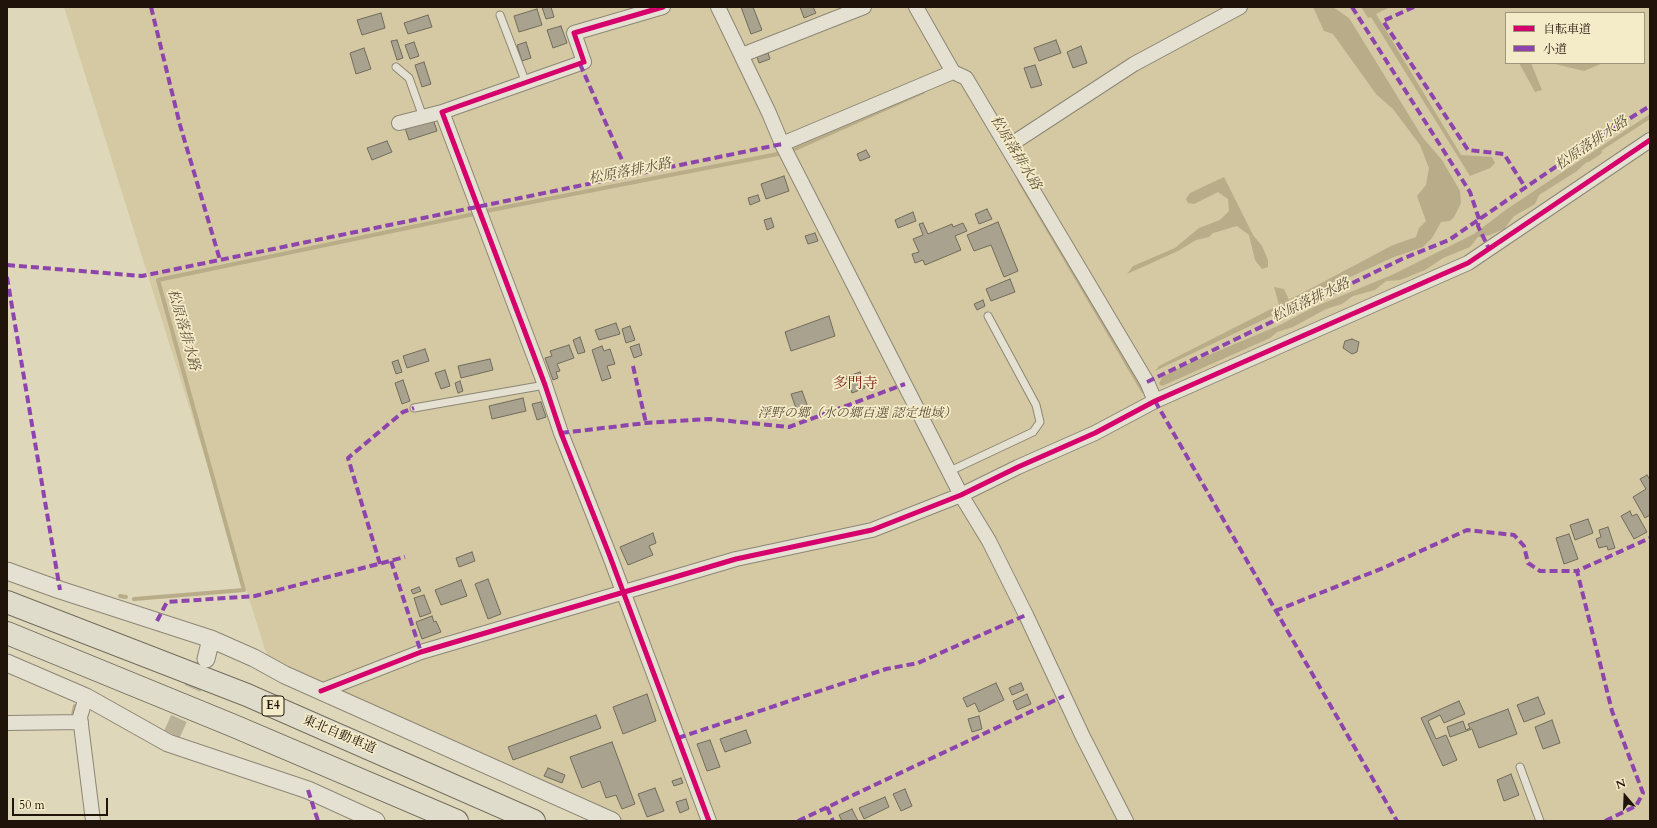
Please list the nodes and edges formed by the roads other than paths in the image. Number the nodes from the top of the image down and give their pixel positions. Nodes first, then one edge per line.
1 (663, 7) edge
2 (718, 7) edge
3 (864, 7) edge
4 (916, 7) edge
5 (1240, 7) edge
6 (500, 15) dead end
7 (742, 56) junction
8 (396, 67) dead end
9 (953, 72) junction
10 (526, 83) junction
11 (442, 112) junction
12 (423, 117) junction
13 (399, 123) dead end
14 (1650, 140) edge
15 (782, 144) junction
16 (1007, 147) junction
17 (988, 316) dead end
18 (545, 385) junction
19 (1155, 402) junction
20 (414, 408) dead end
21 (950, 471) junction
22 (961, 495) junction
23 (7, 570) edge
24 (623, 593) junction
25 (7, 602) edge
26 (7, 633) edge
27 (211, 639) junction
28 (206, 659) tunnel mouth
29 (7, 663) edge
30 (321, 691) junction
31 (86, 697) junction
32 (81, 722) junction
33 (7, 724) edge
34 (1520, 767) dead end
35 (93, 821) edge
36 (376, 821) edge
37 (457, 821) edge
38 (534, 821) edge
39 (612, 821) edge
40 (709, 821) edge
41 (1126, 821) edge
42 (1540, 821) edge

1 - 10 street
2 - 7 street
3 - 7 street
4 - 9 street
5 - 16 street
6 - 10 lane
7 - 15 street
8 - 12 lane
9 - 15 street
9 - 16 street
10 - 11 street
11 - 12 street
11 - 18 street
12 - 13 street
14 - 19 street
15 - 21 street
16 - 19 street
17 - 21 lane
18 - 20 lane
18 - 24 street
19 - 22 street
21 - 22 street
22 - 24 street
22 - 41 street
23 - 27 street
24 - 30 street
24 - 40 street
25 - 38 highway, 東北自動車道 / E4
26 - 37 highway
27 - 28 street
27 - 30 street
29 - 31 street
30 - 39 street
31 - 32 street
31 - 36 street
32 - 33 street
32 - 35 street
34 - 42 lane

